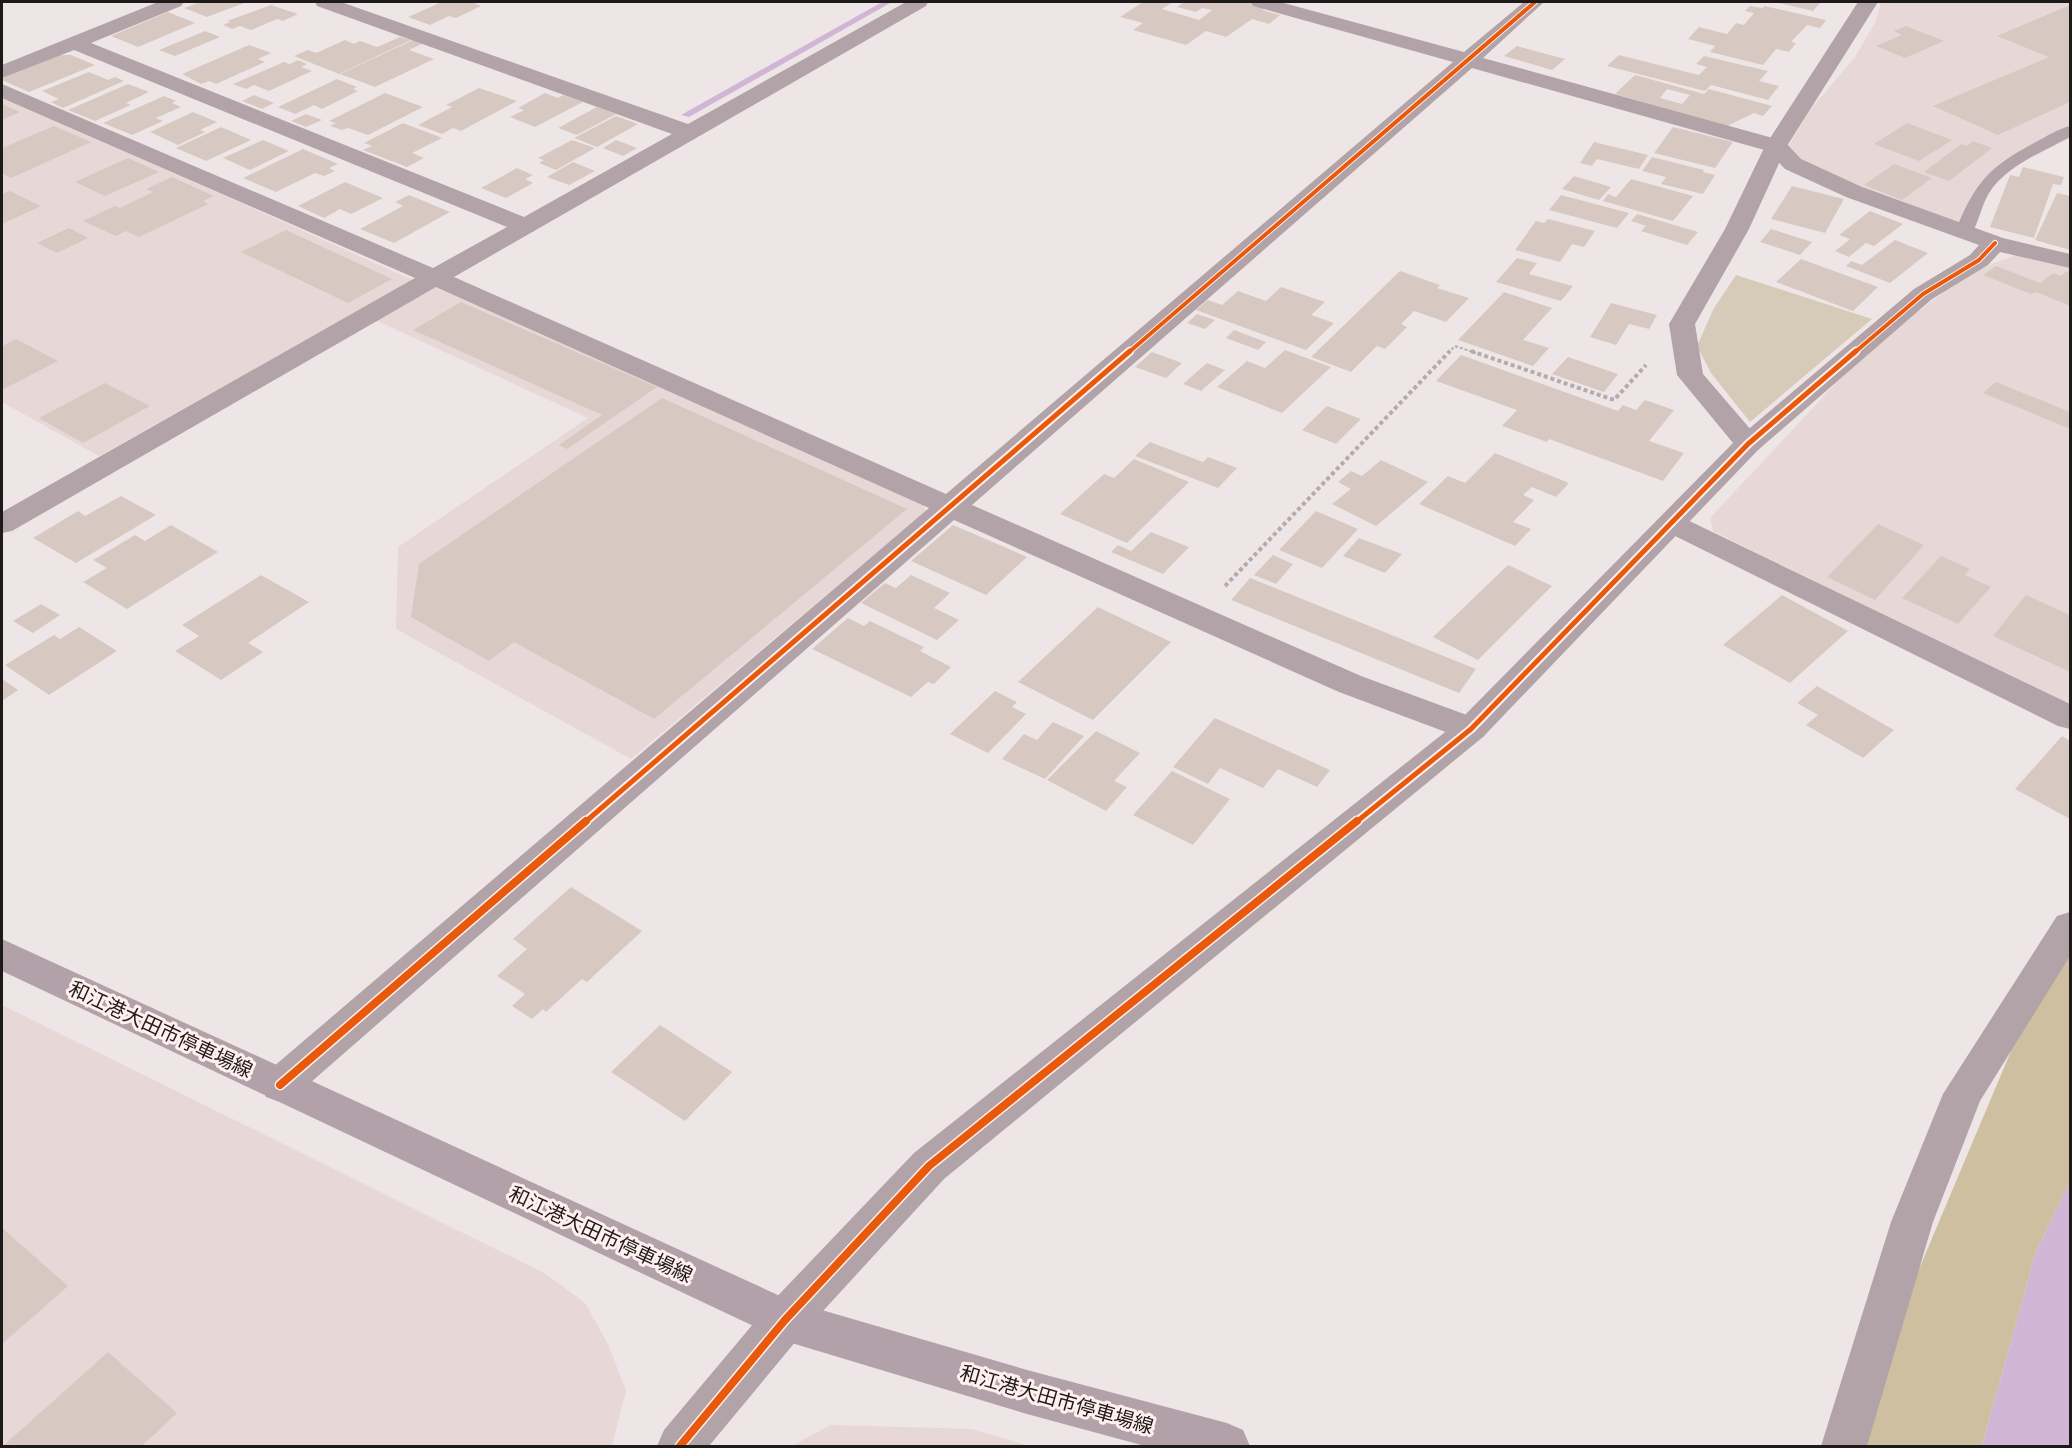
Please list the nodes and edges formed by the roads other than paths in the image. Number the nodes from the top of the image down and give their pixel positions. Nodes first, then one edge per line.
1 (174, 2) edge
2 (324, 2) edge
3 (919, 2) edge
4 (1260, 2) edge
5 (1535, 2) edge
6 (1869, 2) edge
7 (74, 43) junction
8 (1470, 59) junction
9 (2, 72) edge
10 (2, 90) edge
11 (2070, 131) edge
12 (688, 132) junction
13 (1776, 146) junction
14 (524, 225) junction
15 (1964, 232) junction
16 (1995, 243) junction
17 (2070, 261) edge
18 (433, 277) junction
19 (1748, 444) junction
20 (950, 506) junction
21 (1671, 523) junction
22 (2, 524) edge
23 (2070, 718) edge
24 (1471, 729) junction
25 (2070, 926) edge
26 (2, 954) edge
27 (280, 1085) junction
28 (785, 1320) junction
29 (680, 1446) edge
30 (1227, 1446) edge
31 (1844, 1446) edge

1 - 7 street
2 - 12 street
3 - 12 street
4 - 8 street
5 - 8 street
6 - 13 street
7 - 9 street
7 - 14 street
8 - 13 street
8 - 20 street
10 - 18 street
11 - 15 lane
12 - 14 street
13 - 15 street
13 - 19 street
14 - 18 street
15 - 16 street
16 - 17 street
16 - 19 street
18 - 20 street
18 - 22 street
19 - 21 street
20 - 24 street
20 - 27 street
21 - 23 street
21 - 24 street
24 - 28 street
25 - 31 street
26 - 27 main road, 和江港大田市停車場線
27 - 28 main road, 和江港大田市停車場線
28 - 29 street
28 - 30 main road, 和江港大田市停車場線

